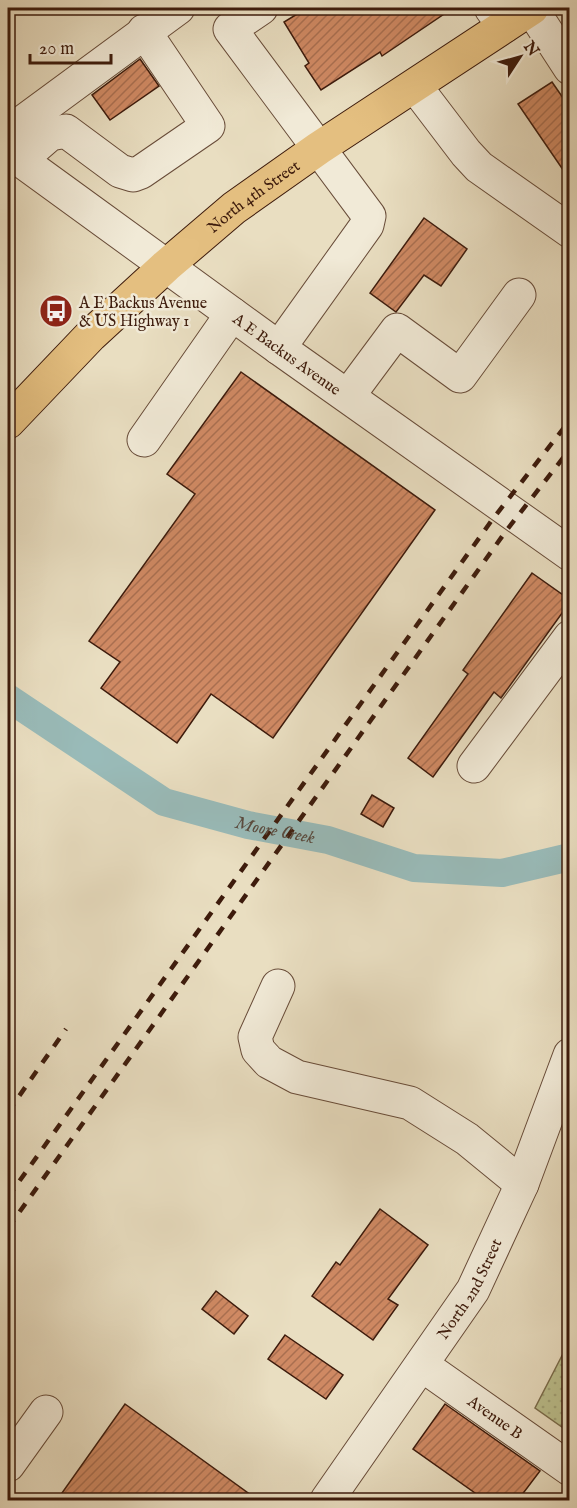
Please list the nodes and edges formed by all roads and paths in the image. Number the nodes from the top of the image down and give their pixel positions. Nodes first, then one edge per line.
1 (178, 8) edge
2 (261, 8) edge
3 (531, 8) edge
4 (498, 17) edge
5 (144, 31) junction
6 (570, 68) edge
7 (415, 86) junction
8 (12, 148) edge
9 (319, 148) junction
10 (570, 231) edge
11 (166, 266) junction
12 (519, 295) dead end
13 (232, 314) junction
14 (279, 348) junction
15 (348, 396) junction
16 (8, 422) edge
17 (144, 440) dead end
18 (570, 554) edge
19 (570, 637) edge
20 (474, 766) dead end
21 (278, 986) dead end
22 (570, 1055) edge
23 (522, 1184) junction
24 (422, 1365) junction
25 (46, 1412) dead end
26 (8, 1465) edge
27 (570, 1469) edge
28 (327, 1500) edge

1 - 5 street
2 - 9 street
3 - 4 main road, North 4th Street
3 - 6 street
4 - 7 main road, North 4th Street
5 - 8 street
5 - 8 street
7 - 9 main road, North 4th Street
7 - 10 street
8 - 11 street, A E Backus Avenue
9 - 11 main road, North 4th Street
9 - 14 street
11 - 13 street, A E Backus Avenue
11 - 16 main road, North 4th Street
12 - 15 street
13 - 14 street, A E Backus Avenue
13 - 17 street
14 - 15 street, A E Backus Avenue
15 - 18 street, A E Backus Avenue
19 - 20 street
21 - 23 street
22 - 23 street, North 2nd Street
23 - 24 street, North 2nd Street
24 - 27 street, Avenue B
24 - 28 street, North 2nd Street
25 - 26 street

